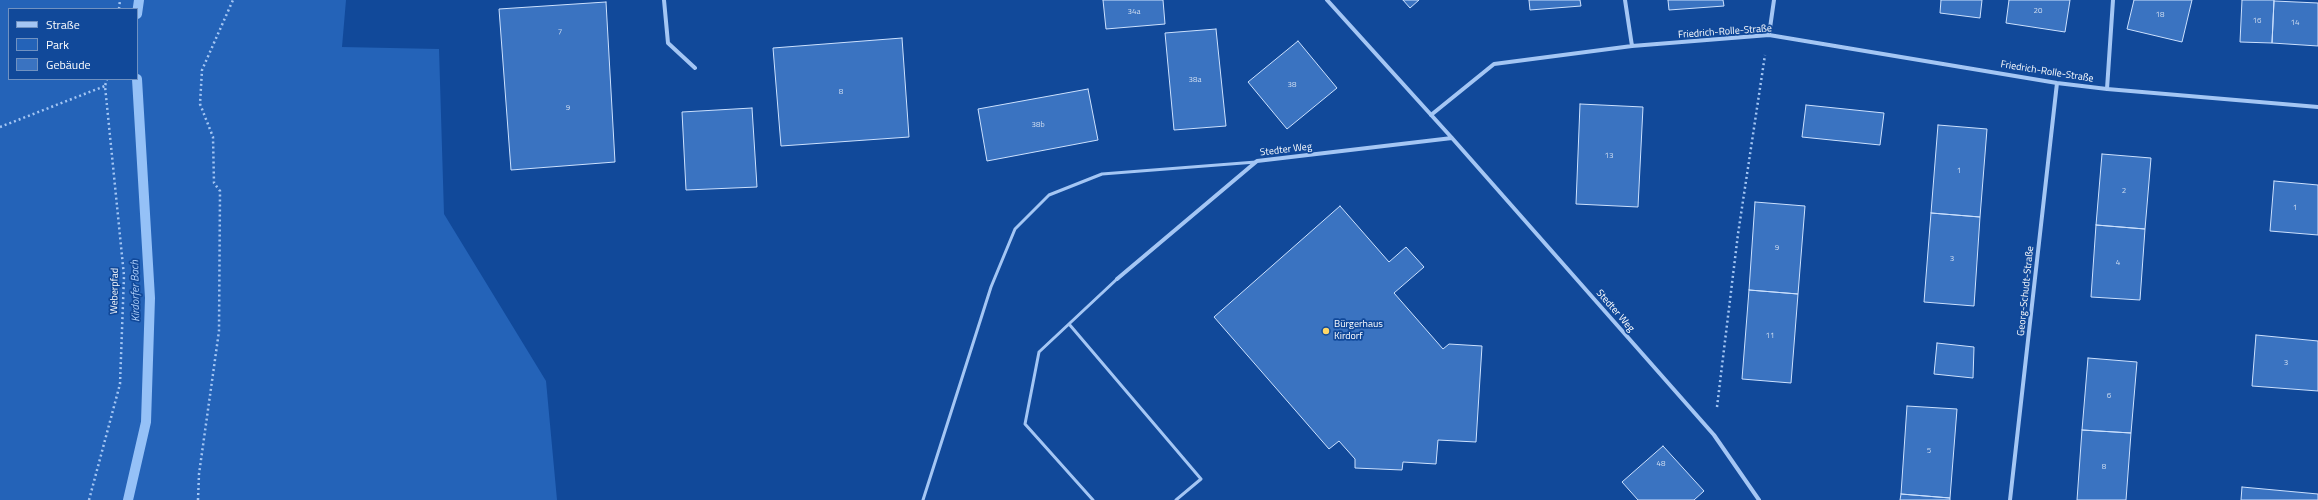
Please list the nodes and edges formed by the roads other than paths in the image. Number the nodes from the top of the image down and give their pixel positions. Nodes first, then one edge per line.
1 (664, 0) edge
2 (1327, 0) edge
3 (1626, 0) edge
4 (1774, 0) edge
5 (2113, 0) edge
6 (1768, 35) junction
7 (1632, 46) junction
8 (695, 68) dead end
9 (2057, 83) junction
10 (2106, 89) junction
11 (2318, 107) edge
12 (1431, 115) junction
13 (1452, 138) junction
14 (1256, 162) junction
15 (1117, 279) joint
16 (1069, 324) junction
17 (923, 500) edge
18 (1093, 500) edge
19 (1176, 500) edge
20 (1759, 500) edge
21 (2010, 500) edge

1 - 8 street
2 - 12 street, Stedter Weg
3 - 7 street
4 - 6 street
5 - 10 street, Friedrich-Rolle-Straße
6 - 7 street, Friedrich-Rolle-Straße
6 - 9 street, Friedrich-Rolle-Straße
7 - 12 street, Friedrich-Rolle-Straße
9 - 10 street, Friedrich-Rolle-Straße
9 - 21 street, Georg-Schudt-Straße
10 - 11 street, Friedrich-Rolle-Straße
12 - 13 street, Stedter Weg
13 - 14 street, Stedter Weg
13 - 20 street, Stedter Weg
14 - 15 street, Stedter Weg
14 - 17 lane
15 - 16 lane
16 - 18 lane
16 - 19 lane

